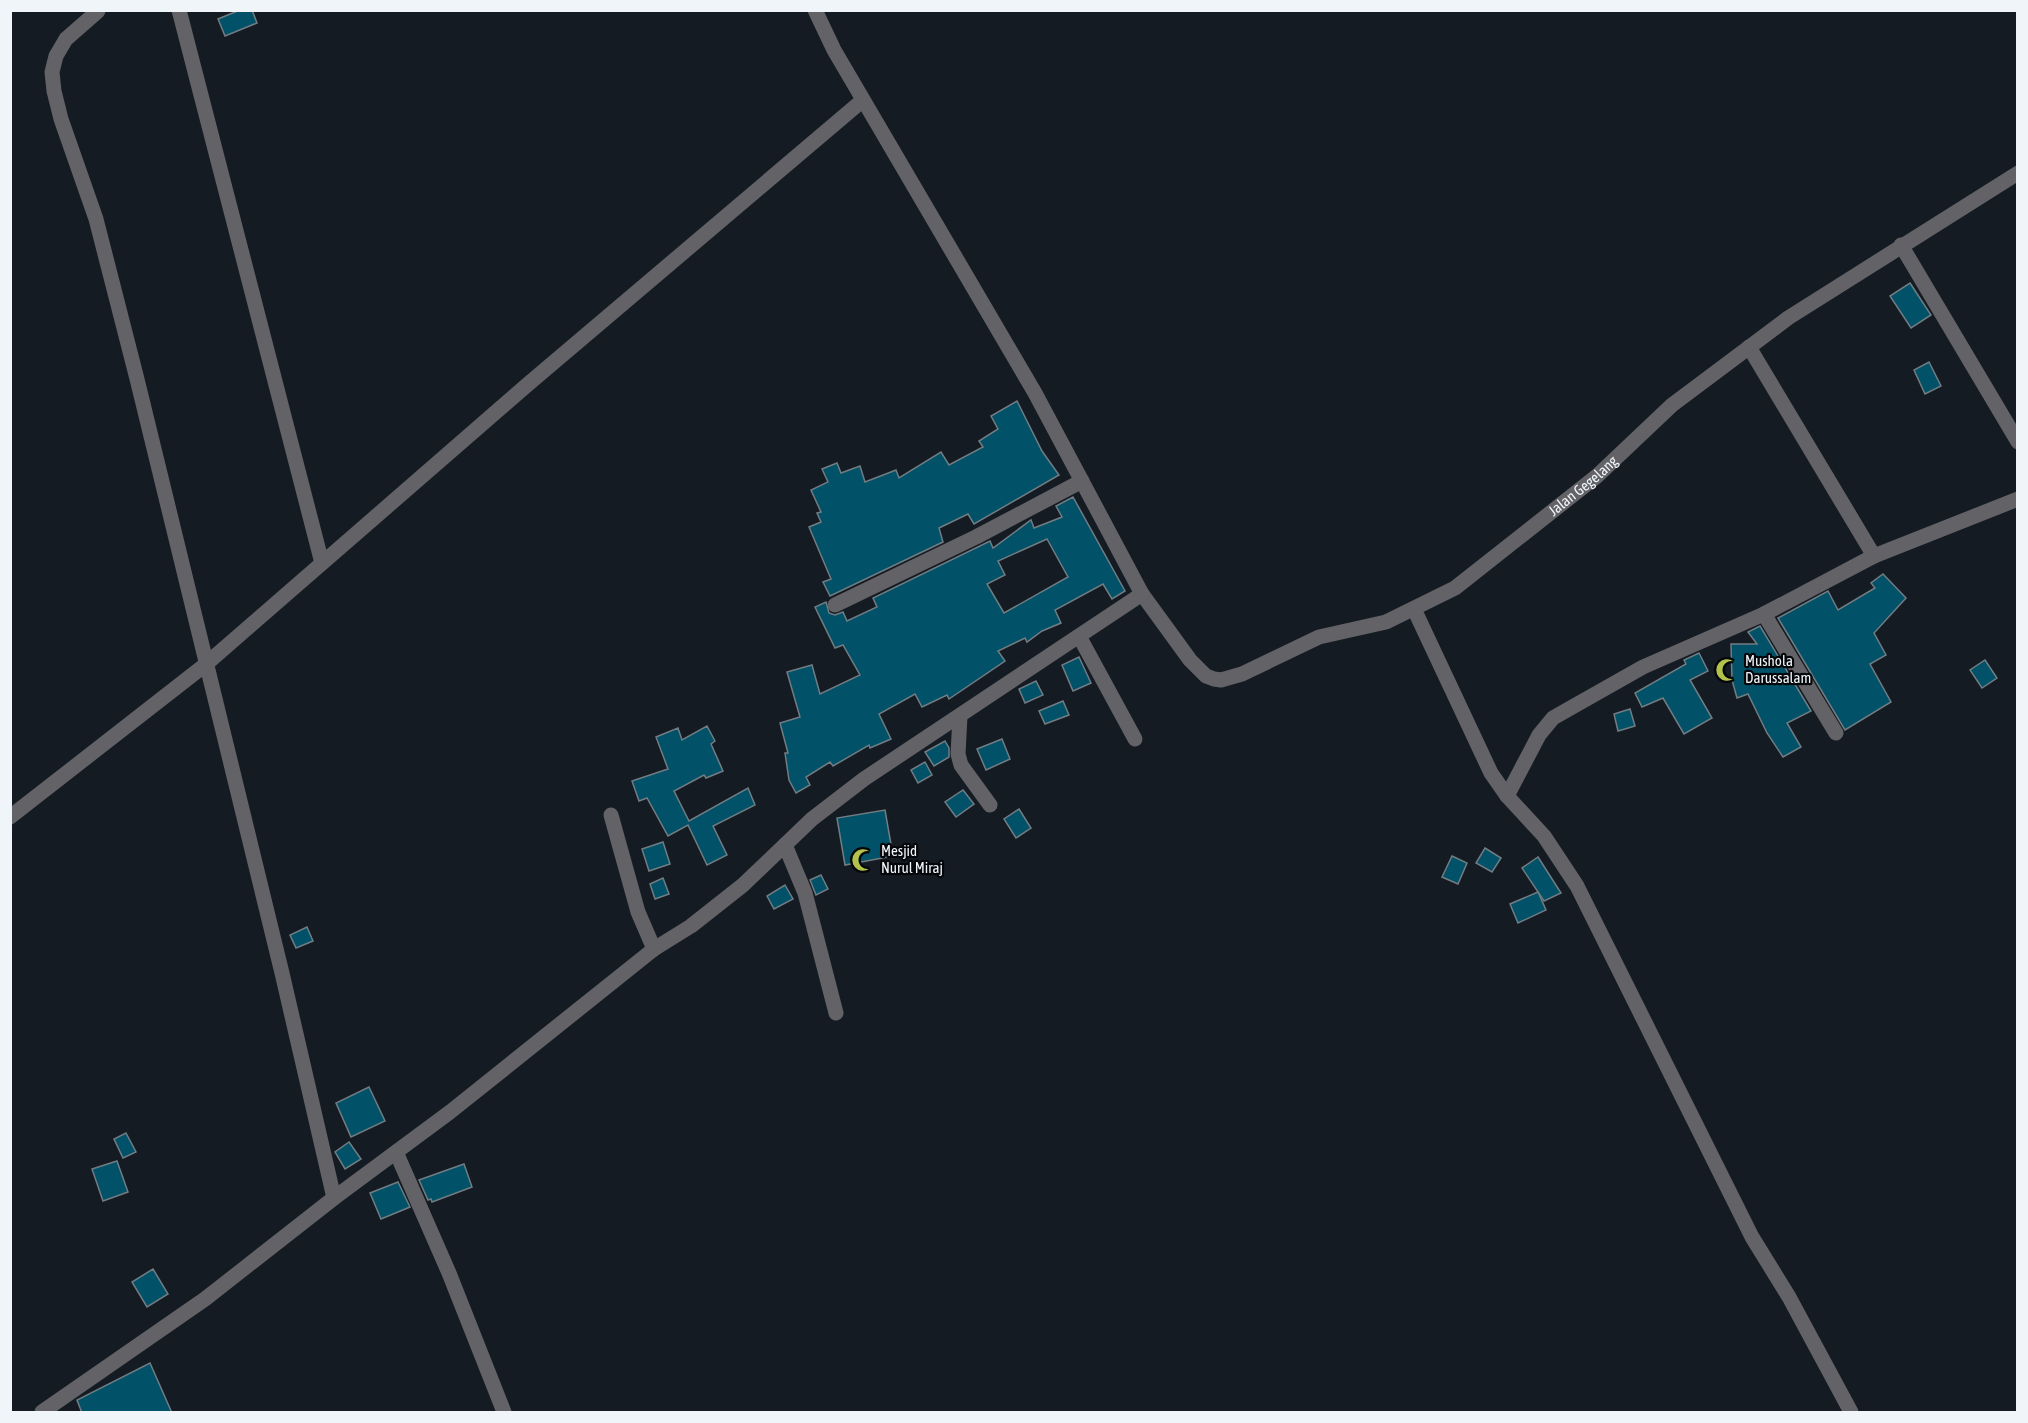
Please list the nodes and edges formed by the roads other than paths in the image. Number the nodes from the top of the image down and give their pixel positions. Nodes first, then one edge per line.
1 (180, 10) edge
2 (815, 10) edge
3 (98, 11) edge
4 (863, 100) junction
5 (2018, 173) edge
6 (1901, 245) junction
7 (1749, 347) junction
8 (2018, 442) edge
9 (1082, 481) junction
10 (2018, 499) edge
11 (1874, 556) junction
12 (322, 563) junction
13 (1142, 594) junction
14 (835, 604) dead end
15 (1414, 609) junction
16 (1764, 614) junction
17 (1079, 636) junction
18 (205, 665) junction
19 (960, 716) junction
20 (1836, 733) dead end
21 (1135, 740) dead end
22 (1507, 796) junction
23 (990, 805) dead end
24 (611, 815) dead end
25 (10, 817) edge
26 (785, 844) junction
27 (654, 949) junction
28 (836, 1013) dead end
29 (396, 1152) junction
30 (334, 1198) junction
31 (49, 1410) edge
32 (504, 1413) edge
33 (1851, 1413) edge

1 - 12 street
2 - 4 street, Jalan Gegelang
3 - 18 street
4 - 9 street, Jalan Gegelang
4 - 12 street
5 - 6 street, Jalan Gegelang
6 - 7 street, Jalan Gegelang
6 - 8 street
7 - 11 street
7 - 15 street, Jalan Gegelang
9 - 13 street, Jalan Gegelang
9 - 14 street
10 - 11 street
11 - 16 street
12 - 18 street
13 - 15 street, Jalan Gegelang
13 - 17 street
15 - 22 street
16 - 20 street
16 - 22 street
17 - 19 street
17 - 21 street
18 - 25 street
18 - 30 street
19 - 23 street
19 - 26 street
22 - 33 street
24 - 27 street
26 - 27 street
26 - 28 street
27 - 29 street
29 - 30 street
29 - 32 street
30 - 31 street

